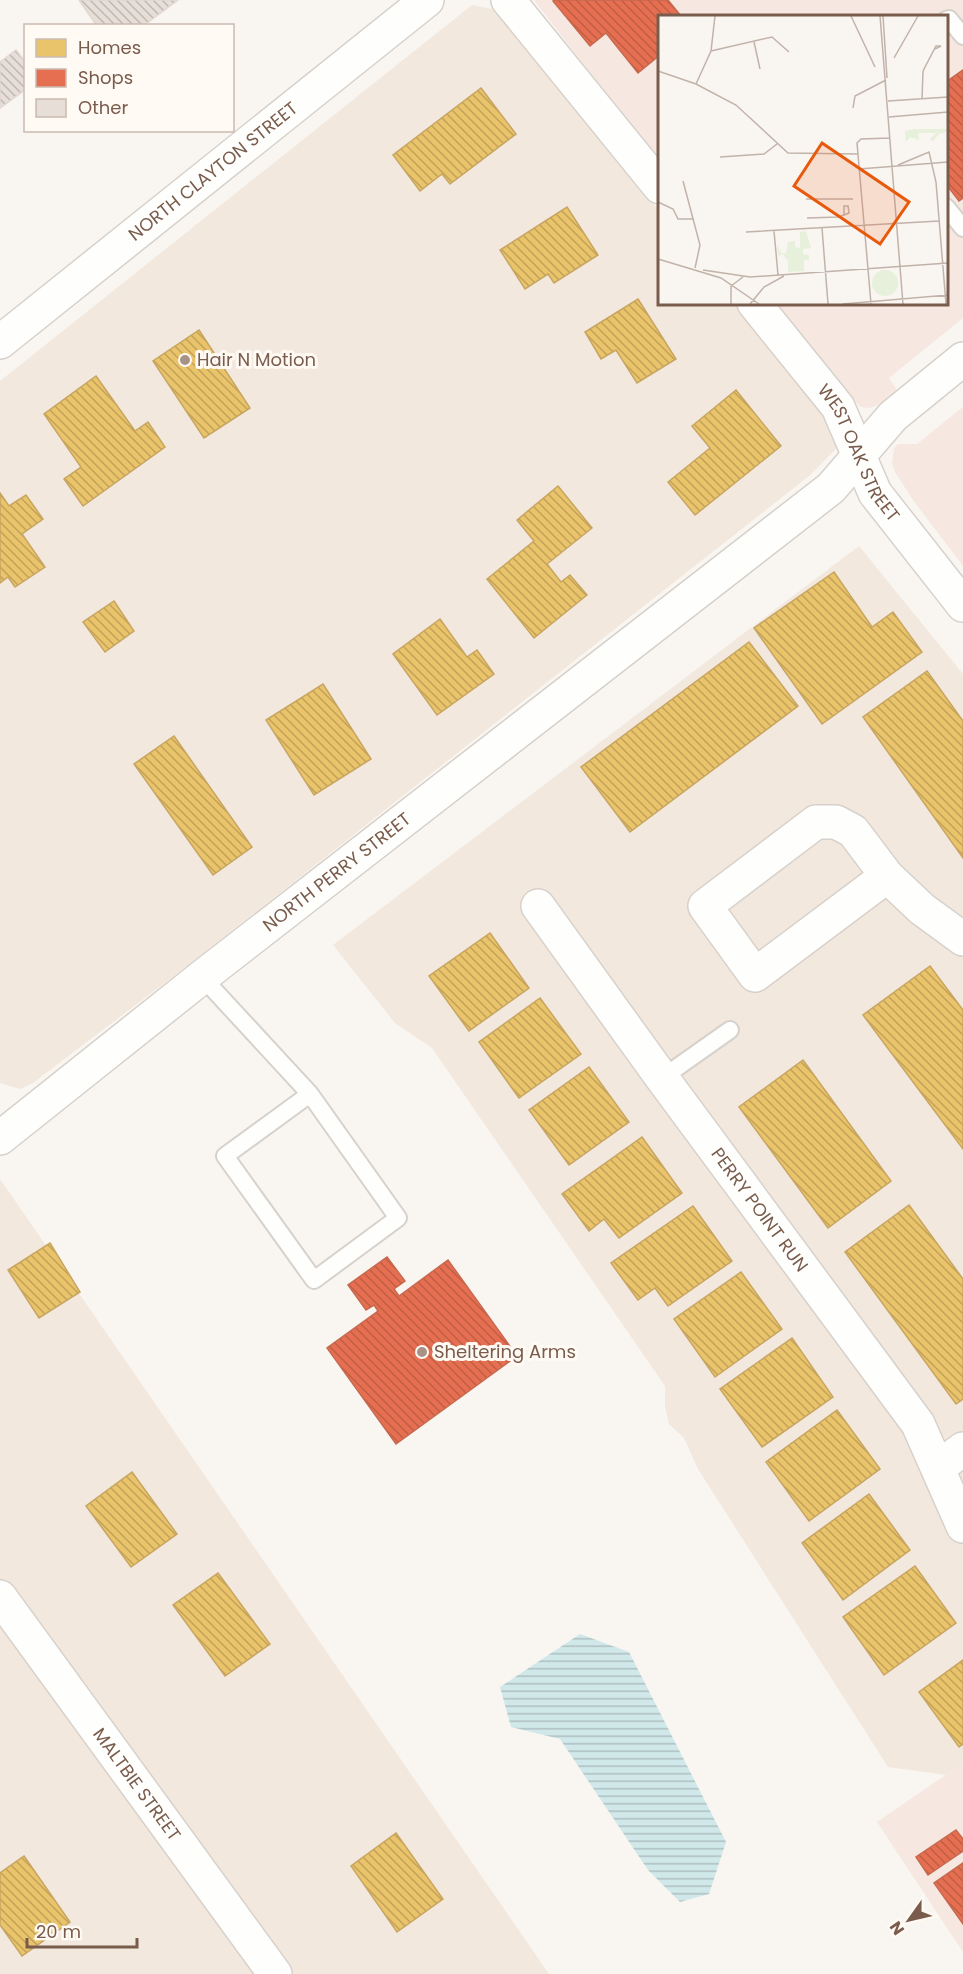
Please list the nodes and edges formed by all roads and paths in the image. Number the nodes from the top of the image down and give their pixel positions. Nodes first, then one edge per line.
1 (427, 0) edge
2 (508, 0) edge
3 (948, 20) edge
4 (963, 36) edge
5 (658, 185) edge
6 (948, 209) edge
7 (963, 228) edge
8 (755, 304) edge
9 (0, 342) edge
10 (963, 359) edge
11 (859, 453) junction
12 (963, 605) edge
13 (887, 876) junction
14 (538, 906) dead end
15 (963, 939) edge
16 (202, 977) junction
17 (730, 1030) dead end
18 (662, 1078) junction
19 (310, 1094) junction
20 (3, 1129) edge
21 (950, 1459) edge
22 (963, 1526) edge
23 (0, 1597) edge
24 (275, 1974) edge

1 - 9 street, NORTH CLAYTON STREET
2 - 5 street
3 - 4 lane
6 - 7 lane
8 - 11 street, WEST OAK STREET
10 - 11 street
11 - 12 street, WEST OAK STREET
11 - 16 street, NORTH PERRY STREET
13 - 13 street
13 - 15 street
14 - 18 street, PERRY POINT RUN
16 - 19 lane
16 - 20 street, NORTH PERRY STREET
17 - 18 lane
18 - 21 street, PERRY POINT RUN
19 - 19 lane
21 - 22 street, PERRY POINT RUN
23 - 24 street, MALTBIE STREET

